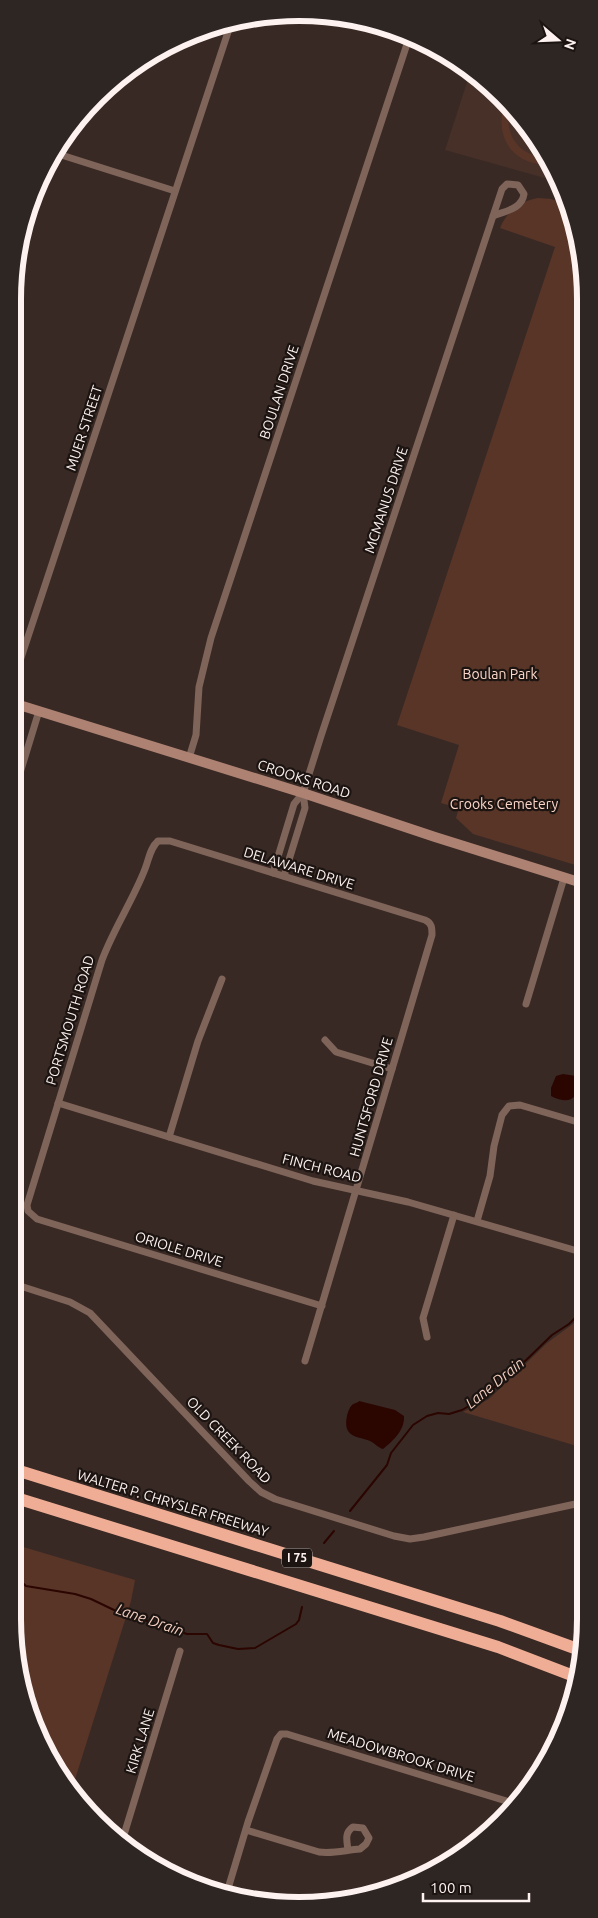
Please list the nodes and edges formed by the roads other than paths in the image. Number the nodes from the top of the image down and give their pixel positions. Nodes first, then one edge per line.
1 (228, 31) edge
2 (407, 43) edge
3 (61, 155) edge
4 (175, 190) junction
5 (493, 216) junction
6 (21, 658) edge
7 (21, 706) edge
8 (39, 711) junction
9 (189, 758) junction
10 (21, 770) edge
11 (303, 793) junction
12 (158, 841) joint
13 (273, 873) junction
14 (284, 876) junction
15 (564, 878) junction
16 (577, 882) edge
17 (431, 925) joint
18 (222, 979) dead end
19 (526, 1004) dead end
20 (325, 1040) dead end
21 (392, 1069) junction
22 (58, 1103) junction
23 (577, 1122) edge
24 (169, 1137) junction
25 (357, 1190) junction
26 (29, 1213) joint
27 (454, 1215) junction
28 (477, 1221) junction
29 (577, 1251) edge
30 (21, 1286) edge
31 (322, 1306) junction
32 (427, 1337) dead end
33 (305, 1361) dead end
34 (21, 1471) edge
35 (21, 1499) edge
36 (577, 1505) edge
37 (575, 1648) edge
38 (180, 1651) dead end
39 (571, 1675) edge
40 (508, 1802) edge
41 (246, 1830) junction
42 (124, 1834) edge
43 (348, 1850) dead end
44 (228, 1887) edge

1 - 4 street, MUER STREET
2 - 9 street, BOULAN DRIVE
3 - 4 street
4 - 6 street, MUER STREET
5 - 5 street, MCMANUS DRIVE
5 - 11 street, MCMANUS DRIVE
7 - 8 main road, CROOKS ROAD
8 - 9 main road, CROOKS ROAD
8 - 10 street
9 - 11 main road, CROOKS ROAD
11 - 13 street
11 - 14 street
11 - 15 main road, CROOKS ROAD
12 - 13 street, DELAWARE DRIVE
12 - 22 street, PORTSMOUTH ROAD
13 - 14 street, DELAWARE DRIVE
14 - 17 street, DELAWARE DRIVE
15 - 16 main road, CROOKS ROAD
15 - 19 street
17 - 21 street, HUNTSFORD DRIVE
18 - 24 street
20 - 21 street
21 - 25 street, HUNTSFORD DRIVE
22 - 24 street, FINCH ROAD
22 - 26 street, PORTSMOUTH ROAD
23 - 28 street
24 - 25 street, FINCH ROAD
25 - 27 street, FINCH ROAD
25 - 31 street, HUNTSFORD DRIVE
26 - 31 street, ORIOLE DRIVE
27 - 28 street, FINCH ROAD
27 - 32 street
28 - 29 street, FINCH ROAD
30 - 36 street, OLD CREEK ROAD
31 - 33 street, HUNTSFORD DRIVE
34 - 37 highway, WALTER P. CHRYSLER FREEWAY / I 75
35 - 39 highway, I 75
38 - 42 street, KIRK LANE
40 - 41 street, MEADOWBROOK DRIVE
41 - 43 street
41 - 44 street

